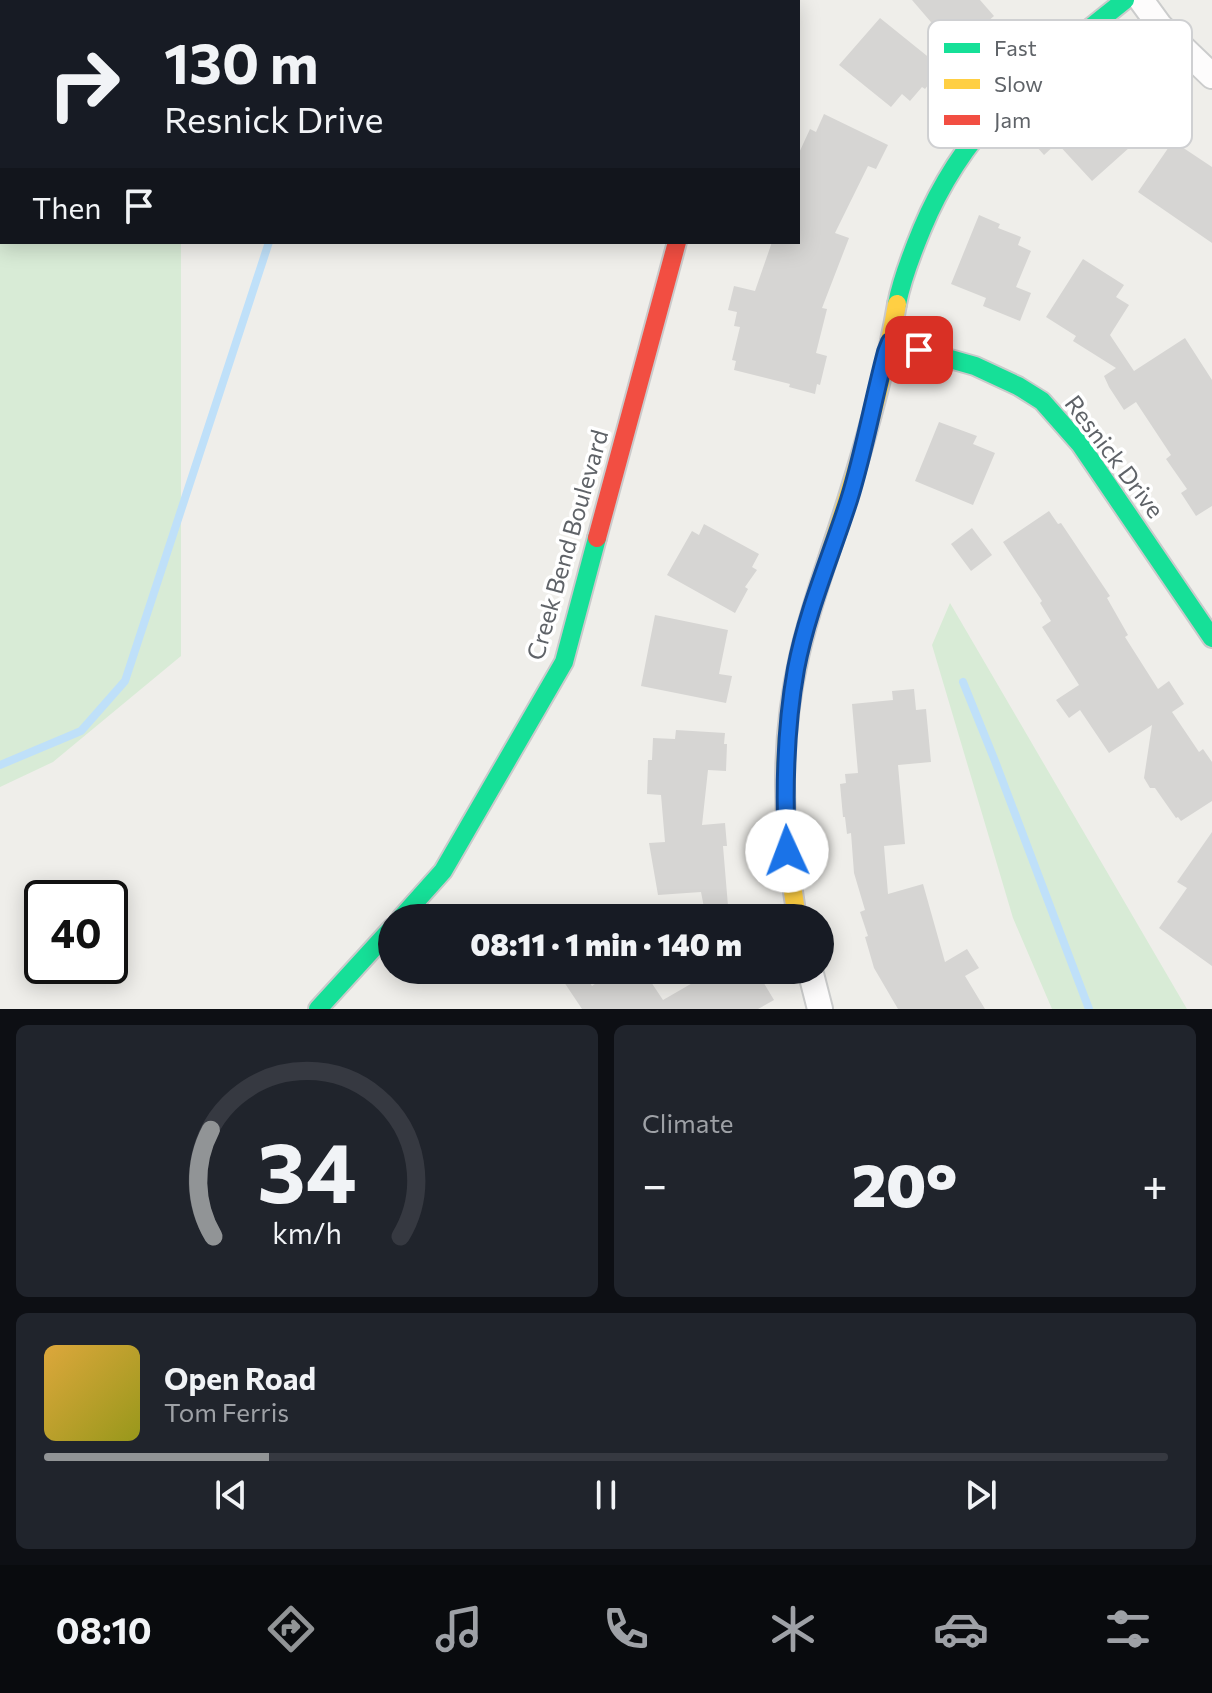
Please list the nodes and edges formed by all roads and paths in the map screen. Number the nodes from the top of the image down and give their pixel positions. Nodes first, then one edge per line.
1 (1125, 0) edge
2 (1141, 0) edge
3 (1101, 20) edge
4 (1156, 20) edge
5 (1192, 57) edge
6 (1212, 76) edge
7 (966, 148) edge
8 (676, 244) edge
9 (890, 342) junction
10 (1212, 638) edge
11 (414, 904) edge
12 (795, 904) edge
13 (378, 943) edge
14 (814, 984) edge
15 (318, 1009) edge
16 (820, 1009) edge

1 - 3 street
2 - 4 street
5 - 6 street
7 - 9 street
8 - 11 street, Creek Bend Boulevard
9 - 10 street, Resnick Drive
9 - 12 street
13 - 15 street
14 - 16 street

